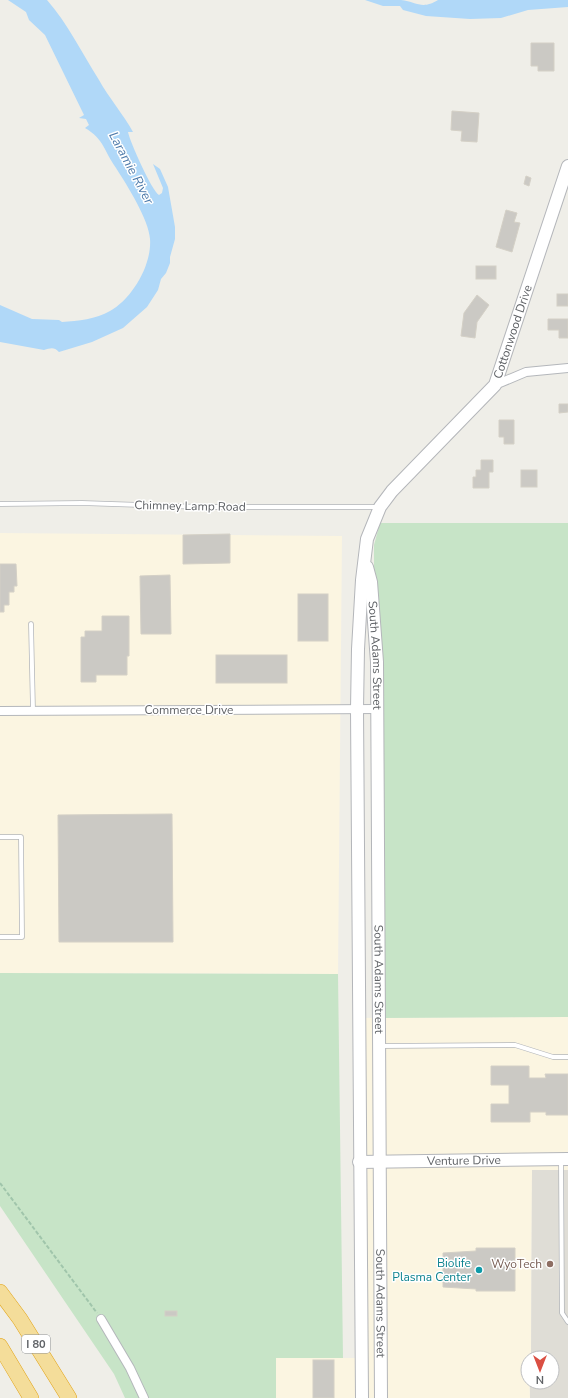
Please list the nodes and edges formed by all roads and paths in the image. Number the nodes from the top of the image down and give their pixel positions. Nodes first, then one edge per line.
1 (568, 166) edge
2 (568, 368) edge
3 (495, 386) junction
4 (0, 504) edge
5 (380, 507) junction
6 (365, 562) junction
7 (31, 624) dead end
8 (357, 709) junction
9 (377, 709) junction
10 (0, 711) edge
11 (33, 711) junction
12 (0, 837) edge
13 (0, 937) edge
14 (378, 1046) junction
15 (568, 1057) edge
16 (565, 1159) edge
17 (359, 1162) junction
18 (380, 1162) junction
19 (0, 1183) edge
20 (0, 1292) edge
21 (101, 1318) joint
22 (568, 1322) edge
23 (0, 1346) edge
24 (0, 1364) edge
25 (21, 1398) edge
26 (31, 1398) edge
27 (69, 1398) edge
28 (144, 1398) edge
29 (362, 1398) edge
30 (381, 1398) edge

1 - 3 street, Cottonwood Drive
2 - 3 street
3 - 5 street, Cottonwood Drive
4 - 5 lane, Chimney Lamp Road
5 - 6 street, South Adams Street
6 - 8 street, South Adams Street
6 - 9 street, South Adams Street
7 - 11 lane
8 - 9 street, Commerce Drive
8 - 11 street, Commerce Drive
8 - 17 street, South Adams Street
9 - 14 street, South Adams Street
10 - 11 street, Commerce Drive
12 - 13 lane
14 - 15 lane
14 - 18 street, South Adams Street
16 - 18 street, Venture Drive
16 - 22 lane
17 - 18 street, Venture Drive
17 - 29 street, South Adams Street
18 - 30 street, South Adams Street
19 - 21 path
20 - 27 highway, I 80
21 - 28 street
23 - 26 highway, I 80
24 - 25 highway

